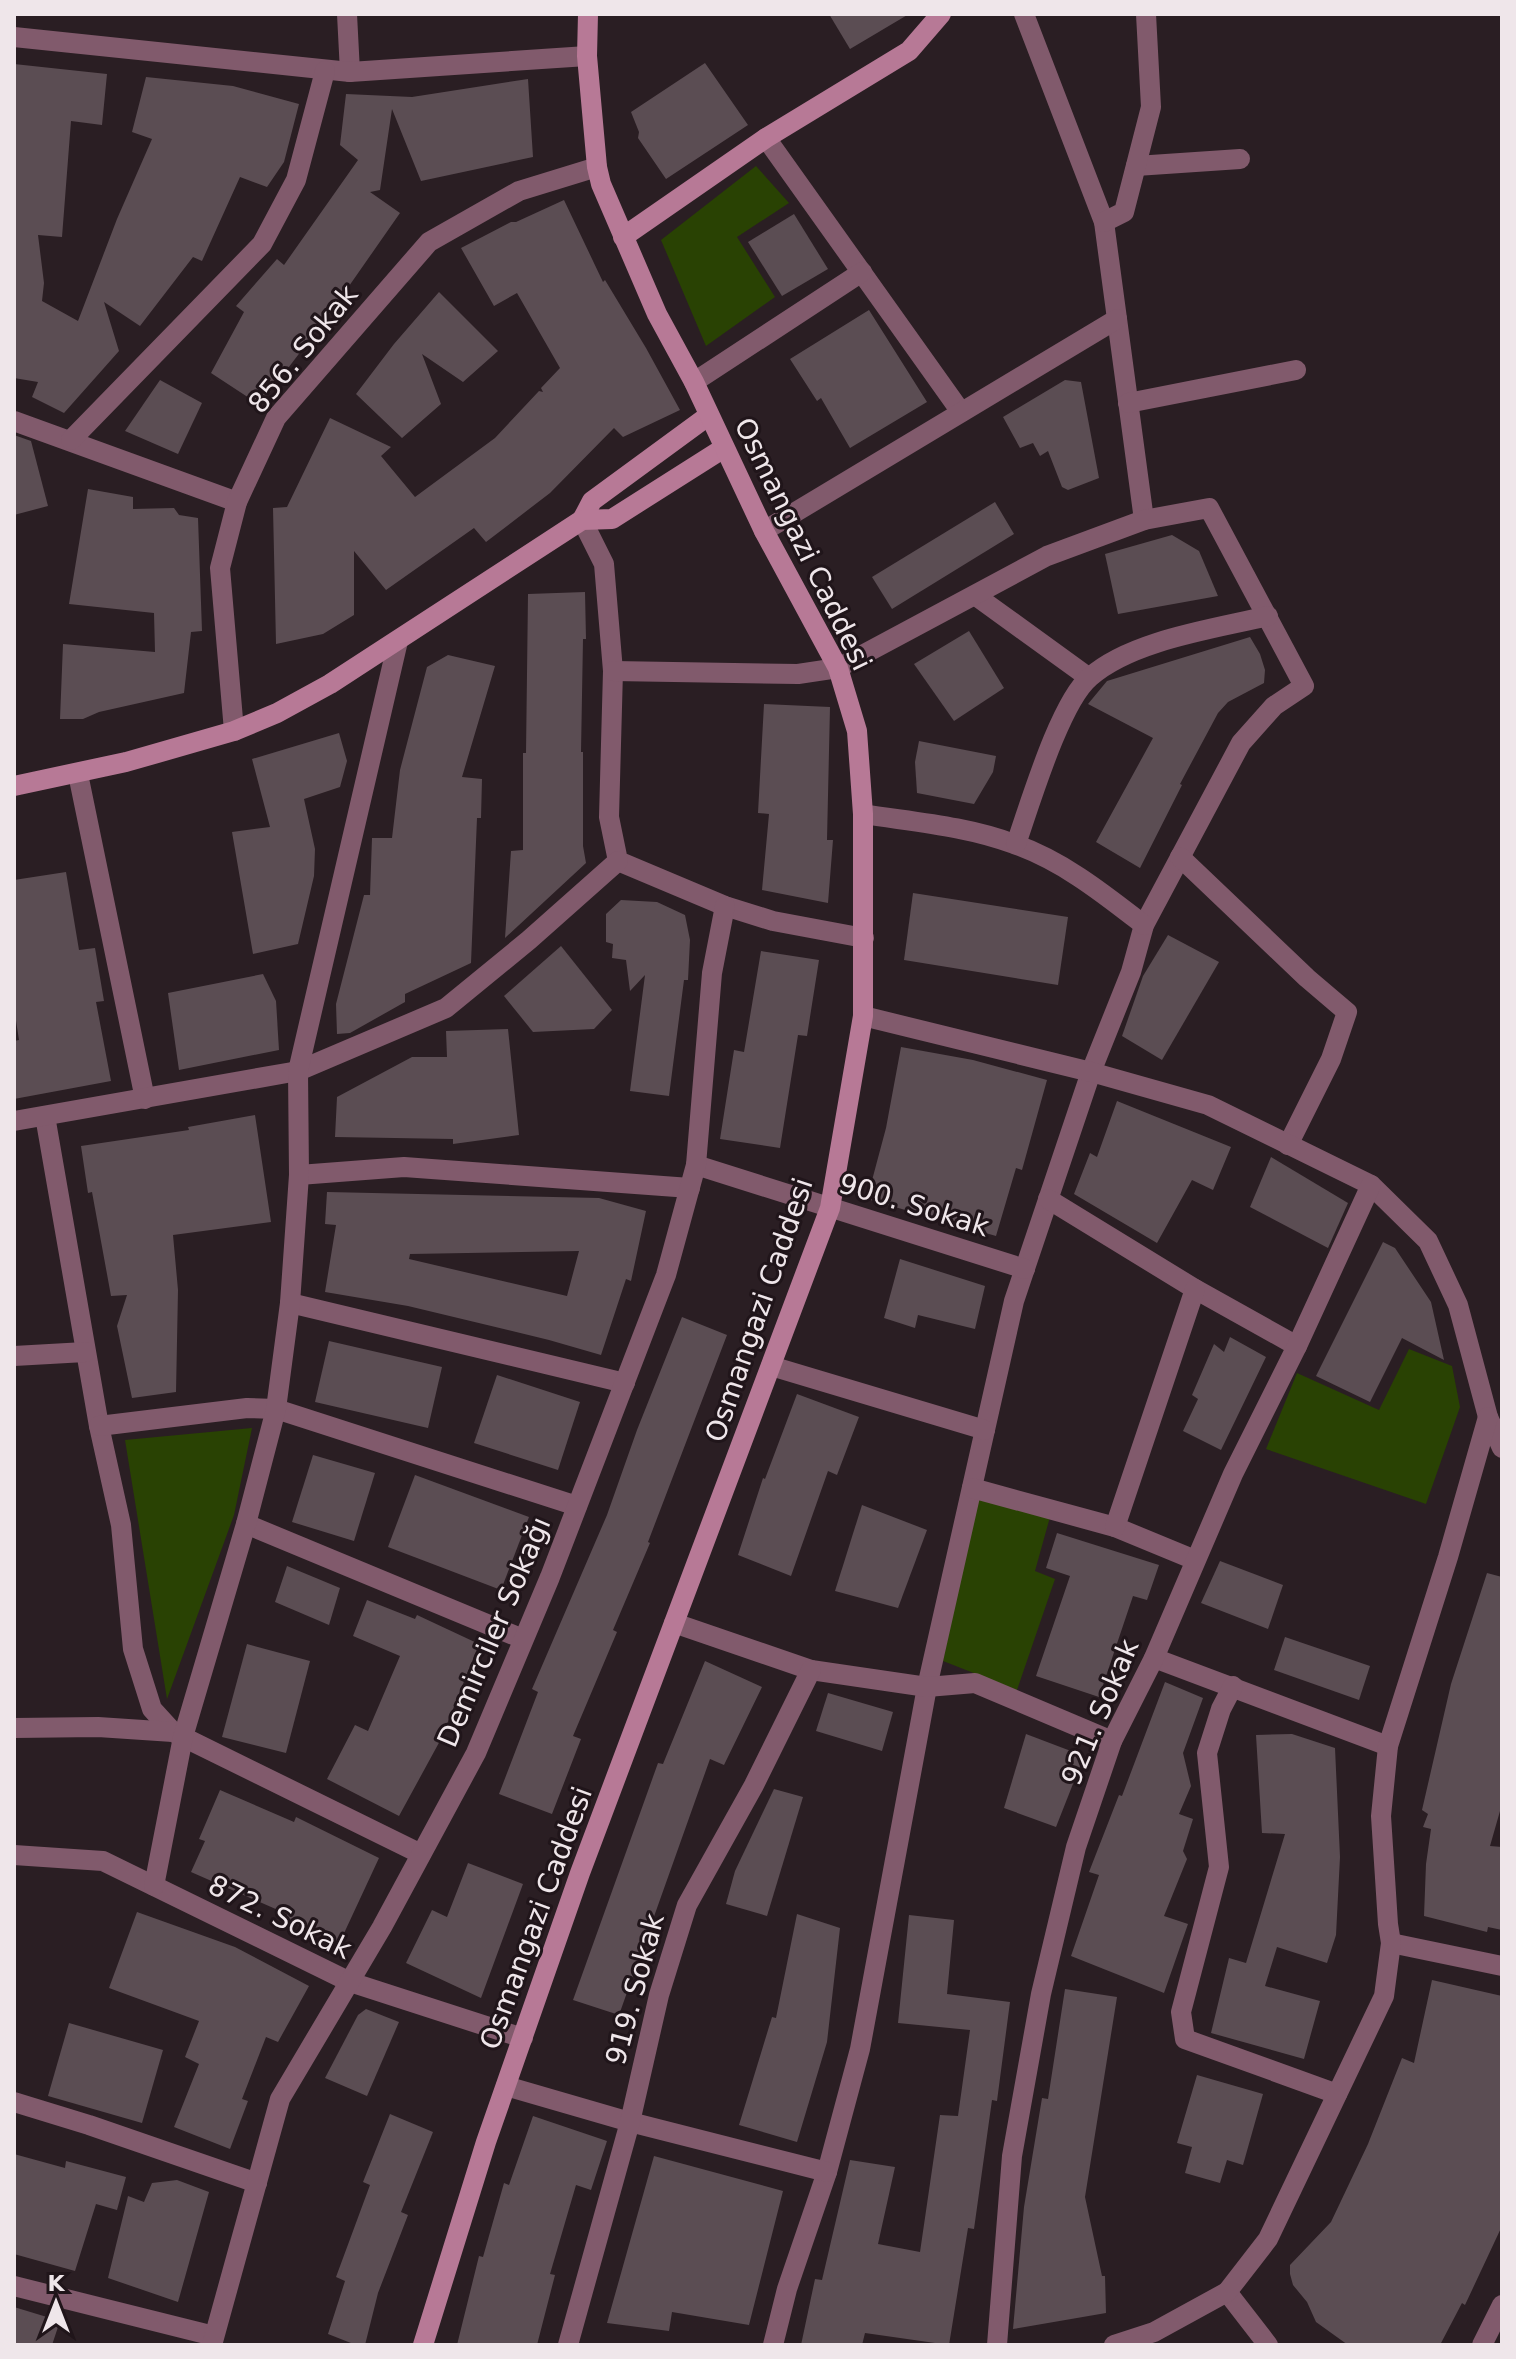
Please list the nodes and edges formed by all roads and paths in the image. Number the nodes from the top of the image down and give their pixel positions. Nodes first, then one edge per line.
1 (347, 14) edge
2 (588, 14) edge
3 (941, 14) edge
4 (1024, 14) edge
5 (1146, 14) edge
6 (14, 37) edge
7 (587, 56) junction
8 (325, 71) junction
9 (350, 72) junction
10 (766, 138) junction
11 (1240, 159) dead end
12 (1136, 166) junction
13 (597, 167) junction
14 (1104, 222) junction
15 (623, 237) junction
16 (862, 272) junction
17 (1117, 319) junction
18 (1296, 370) dead end
19 (694, 382) junction
20 (1128, 403) junction
21 (961, 412) junction
22 (708, 416) junction
23 (14, 421) edge
24 (71, 440) junction
25 (724, 448) junction
26 (237, 502) junction
27 (582, 520) junction
28 (1144, 520) junction
29 (764, 531) junction
30 (976, 596) junction
31 (1268, 616) junction
32 (398, 641) junction
33 (838, 668) junction
34 (613, 671) junction
35 (1088, 677) junction
36 (234, 731) junction
37 (78, 774) junction
38 (14, 786) edge
39 (863, 814) junction
40 (1016, 844) junction
41 (1180, 857) junction
42 (618, 861) junction
43 (725, 906) junction
44 (1144, 925) junction
45 (864, 938) junction
46 (863, 1016) junction
47 (298, 1071) junction
48 (1091, 1072) junction
49 (145, 1099) junction
50 (45, 1116) junction
51 (14, 1121) edge
52 (1288, 1145) junction
53 (696, 1165) junction
54 (299, 1175) junction
55 (1371, 1185) junction
56 (690, 1188) junction
57 (1048, 1199) junction
58 (830, 1208) junction
59 (1025, 1269) junction
60 (1195, 1289) junction
61 (290, 1303) junction
62 (1297, 1346) junction
63 (85, 1352) junction
64 (14, 1356) edge
65 (771, 1366) junction
66 (625, 1383) junction
67 (276, 1409) junction
68 (1488, 1417) junction
69 (99, 1426) junction
70 (985, 1430) junction
71 (1502, 1448) edge
72 (972, 1488) junction
73 (577, 1506) junction
74 (246, 1524) junction
75 (1115, 1527) junction
76 (1195, 1560) junction
77 (674, 1623) junction
78 (523, 1639) junction
79 (1154, 1658) junction
80 (811, 1670) junction
81 (1233, 1686) junction
82 (927, 1687) junction
83 (14, 1728) edge
84 (178, 1734) junction
85 (1112, 1741) junction
86 (1388, 1746) junction
87 (421, 1854) junction
88 (14, 1855) edge
89 (154, 1886) junction
90 (1391, 1943) junction
91 (1502, 1966) edge
92 (350, 1982) junction
93 (523, 2038) junction
94 (506, 2086) junction
95 (1337, 2094) junction
96 (14, 2102) edge
97 (630, 2122) junction
98 (827, 2172) junction
99 (257, 2183) junction
100 (14, 2286) edge
101 (1227, 2292) junction
102 (1502, 2305) edge
103 (213, 2340) edge
104 (423, 2345) edge
105 (568, 2345) edge
106 (773, 2345) edge
107 (997, 2345) edge
108 (1114, 2345) edge
109 (1268, 2345) edge
110 (1482, 2345) edge

1 - 9 street
2 - 7 main road, Osmangazi Caddesi
3 - 10 main road
4 - 14 street
5 - 12 street
6 - 8 street
7 - 9 street
7 - 13 main road, Osmangazi Caddesi
8 - 9 street
8 - 24 street
10 - 15 main road
10 - 16 street
11 - 12 street
12 - 14 street
13 - 15 main road, Osmangazi Caddesi
13 - 26 street, 856. Sokak
14 - 17 street
15 - 19 main road, Osmangazi Caddesi
16 - 19 street
16 - 21 street
17 - 20 street
17 - 21 street
18 - 20 street
19 - 22 main road, Osmangazi Caddesi
20 - 28 street
21 - 29 street
22 - 25 main road, Osmangazi Caddesi
22 - 27 main road
23 - 24 street
24 - 26 street
25 - 27 main road
25 - 29 main road, Osmangazi Caddesi
26 - 36 street, 856. Sokak
27 - 32 main road
27 - 34 street
28 - 30 street
28 - 31 street
29 - 33 main road, Osmangazi Caddesi
30 - 33 street
30 - 35 street
31 - 35 street
31 - 41 street
32 - 36 main road
32 - 47 street
33 - 34 street
33 - 39 main road, Osmangazi Caddesi
34 - 42 street
35 - 40 street
36 - 37 main road
37 - 38 main road
37 - 49 street
39 - 40 street
39 - 45 main road, Osmangazi Caddesi
40 - 44 street
41 - 44 street
41 - 52 street
42 - 43 street
42 - 47 street
43 - 45 street
43 - 53 street, Demirciler Sokağı
44 - 48 street
45 - 46 main road, Osmangazi Caddesi
46 - 48 street
46 - 58 main road, Osmangazi Caddesi
47 - 49 street
47 - 54 street
48 - 52 street
48 - 57 street
49 - 50 street
50 - 51 street
50 - 63 street
52 - 55 street
53 - 56 street, Demirciler Sokağı
53 - 58 street, 900. Sokak
54 - 56 street
54 - 61 street
55 - 62 street, 921. Sokak
55 - 68 street
56 - 66 street, Demirciler Sokağı
57 - 59 street
57 - 60 street
58 - 59 street, 900. Sokak
58 - 65 main road, Osmangazi Caddesi
59 - 70 street
60 - 62 street
60 - 75 street
61 - 66 street
61 - 67 street
62 - 76 street, 921. Sokak
63 - 64 street
63 - 69 street
65 - 70 street
65 - 77 main road, Osmangazi Caddesi
66 - 73 street, Demirciler Sokağı
67 - 69 street
67 - 73 street
67 - 74 street
68 - 71 street
68 - 86 street
69 - 84 street
70 - 72 street
72 - 75 street
72 - 82 street
73 - 78 street, Demirciler Sokağı
74 - 78 street
74 - 84 street
75 - 76 street
76 - 79 street, 921. Sokak
77 - 80 street
77 - 93 main road, Osmangazi Caddesi
78 - 87 street, Demirciler Sokağı
79 - 81 street
79 - 85 street, 921. Sokak
80 - 82 street
80 - 97 street, 919. Sokak
81 - 86 street
81 - 95 street
82 - 85 street
82 - 98 street
83 - 84 street
84 - 87 street
84 - 89 street
85 - 107 street, 921. Sokak
86 - 90 street
87 - 92 street, Demirciler Sokağı
88 - 89 street, 872. Sokak
89 - 92 street, 872. Sokak
90 - 91 street
90 - 95 street
92 - 93 street, 872. Sokak
92 - 99 street, Demirciler Sokağı
93 - 94 main road, Osmangazi Caddesi
94 - 97 street
94 - 104 main road, Osmangazi Caddesi
95 - 101 street
96 - 99 street
97 - 98 street
97 - 105 street, 919. Sokak
98 - 106 street
99 - 103 street, Demirciler Sokağı
100 - 103 street
101 - 108 street
101 - 109 street
102 - 110 street

